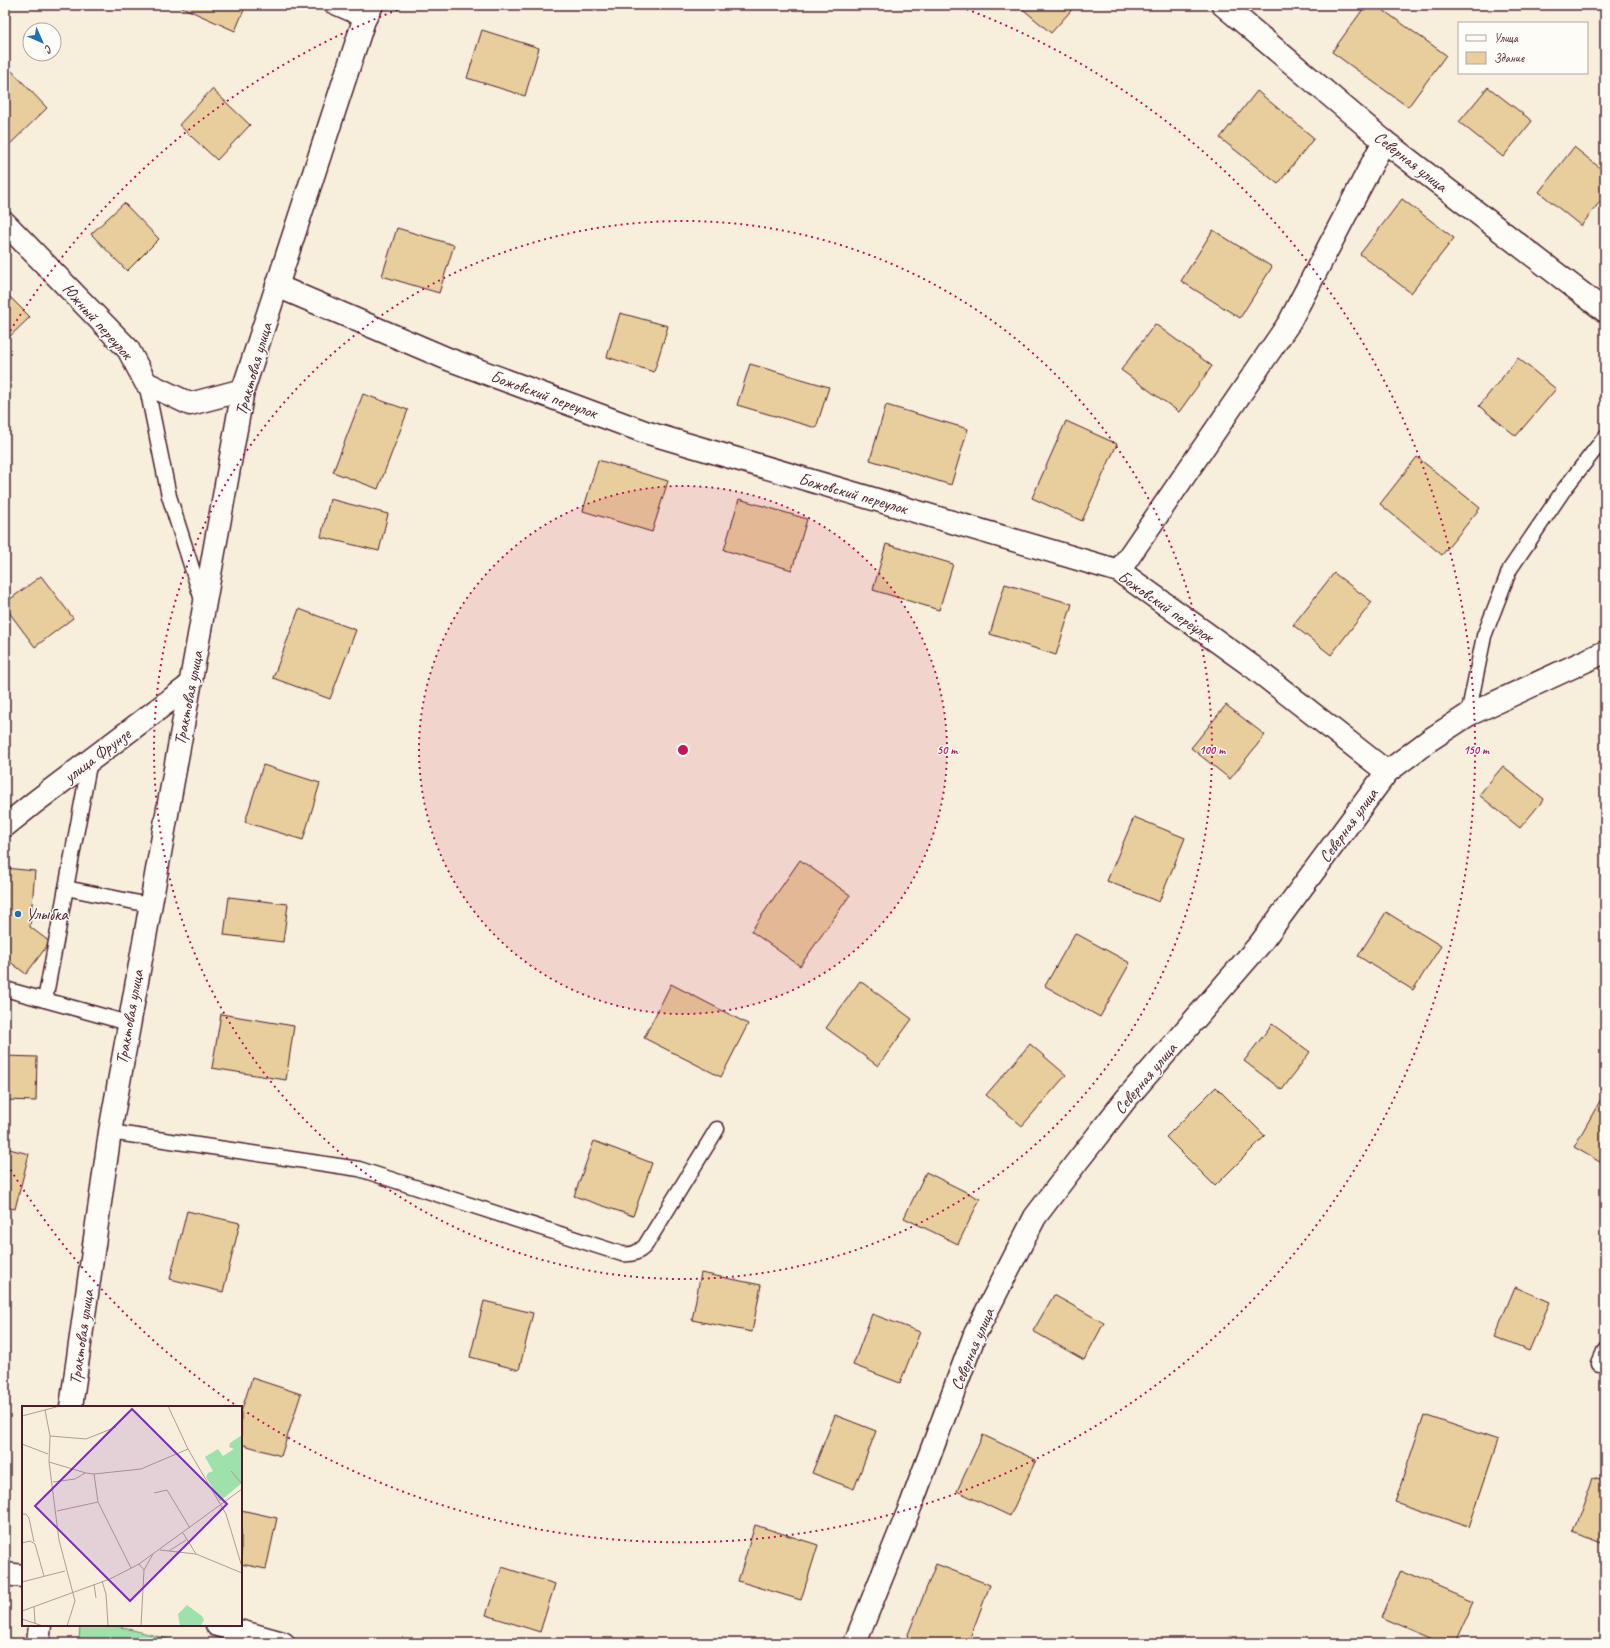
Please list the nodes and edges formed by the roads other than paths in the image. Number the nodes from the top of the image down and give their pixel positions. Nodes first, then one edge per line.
1 (330, 5) edge
2 (1223, 5) edge
3 (368, 13) edge
4 (1384, 141) junction
5 (5, 223) edge
6 (277, 286) junction
7 (1605, 310) edge
8 (146, 383) junction
9 (243, 390) junction
10 (1605, 437) edge
11 (1119, 571) junction
12 (204, 610) junction
13 (1605, 652) edge
14 (190, 685) junction
15 (1468, 715) junction
16 (90, 760) junction
17 (1387, 772) junction
18 (5, 826) edge
19 (66, 888) junction
20 (149, 905) junction
21 (5, 989) edge
22 (45, 1000) junction
23 (128, 1023) junction
24 (717, 1129) dead end
25 (110, 1132) junction
26 (1605, 1348) edge
27 (1599, 1363) dead end
28 (71, 1406) edge
29 (5, 1574) edge
30 (22, 1576) edge
31 (40, 1626) edge
32 (221, 1626) edge
33 (38, 1643) edge
34 (283, 1643) edge
35 (855, 1643) edge

1 - 3 lane
2 - 4 street, Северная улица
3 - 6 street, Трактовая улица
4 - 7 street, Северная улица
4 - 11 street
5 - 8 street, Южный переулок
6 - 9 street, Трактовая улица
6 - 11 street, Божовский переулок
8 - 9 street
8 - 12 lane
9 - 12 street, Трактовая улица
10 - 15 lane
11 - 17 street, Божовский переулок
12 - 14 street, Трактовая улица
13 - 15 street, Северная улица
14 - 16 street, улица Фрунзе
14 - 20 street, Трактовая улица
15 - 17 street, Северная улица
16 - 18 street, улица Фрунзе
16 - 19 lane
17 - 35 street, Северная улица
19 - 20 lane
19 - 22 lane
20 - 23 street, Трактовая улица
21 - 22 lane
22 - 23 lane
23 - 25 street, Трактовая улица
24 - 25 lane
25 - 28 street, Трактовая улица
26 - 27 lane
29 - 30 street
31 - 33 street
32 - 34 street

